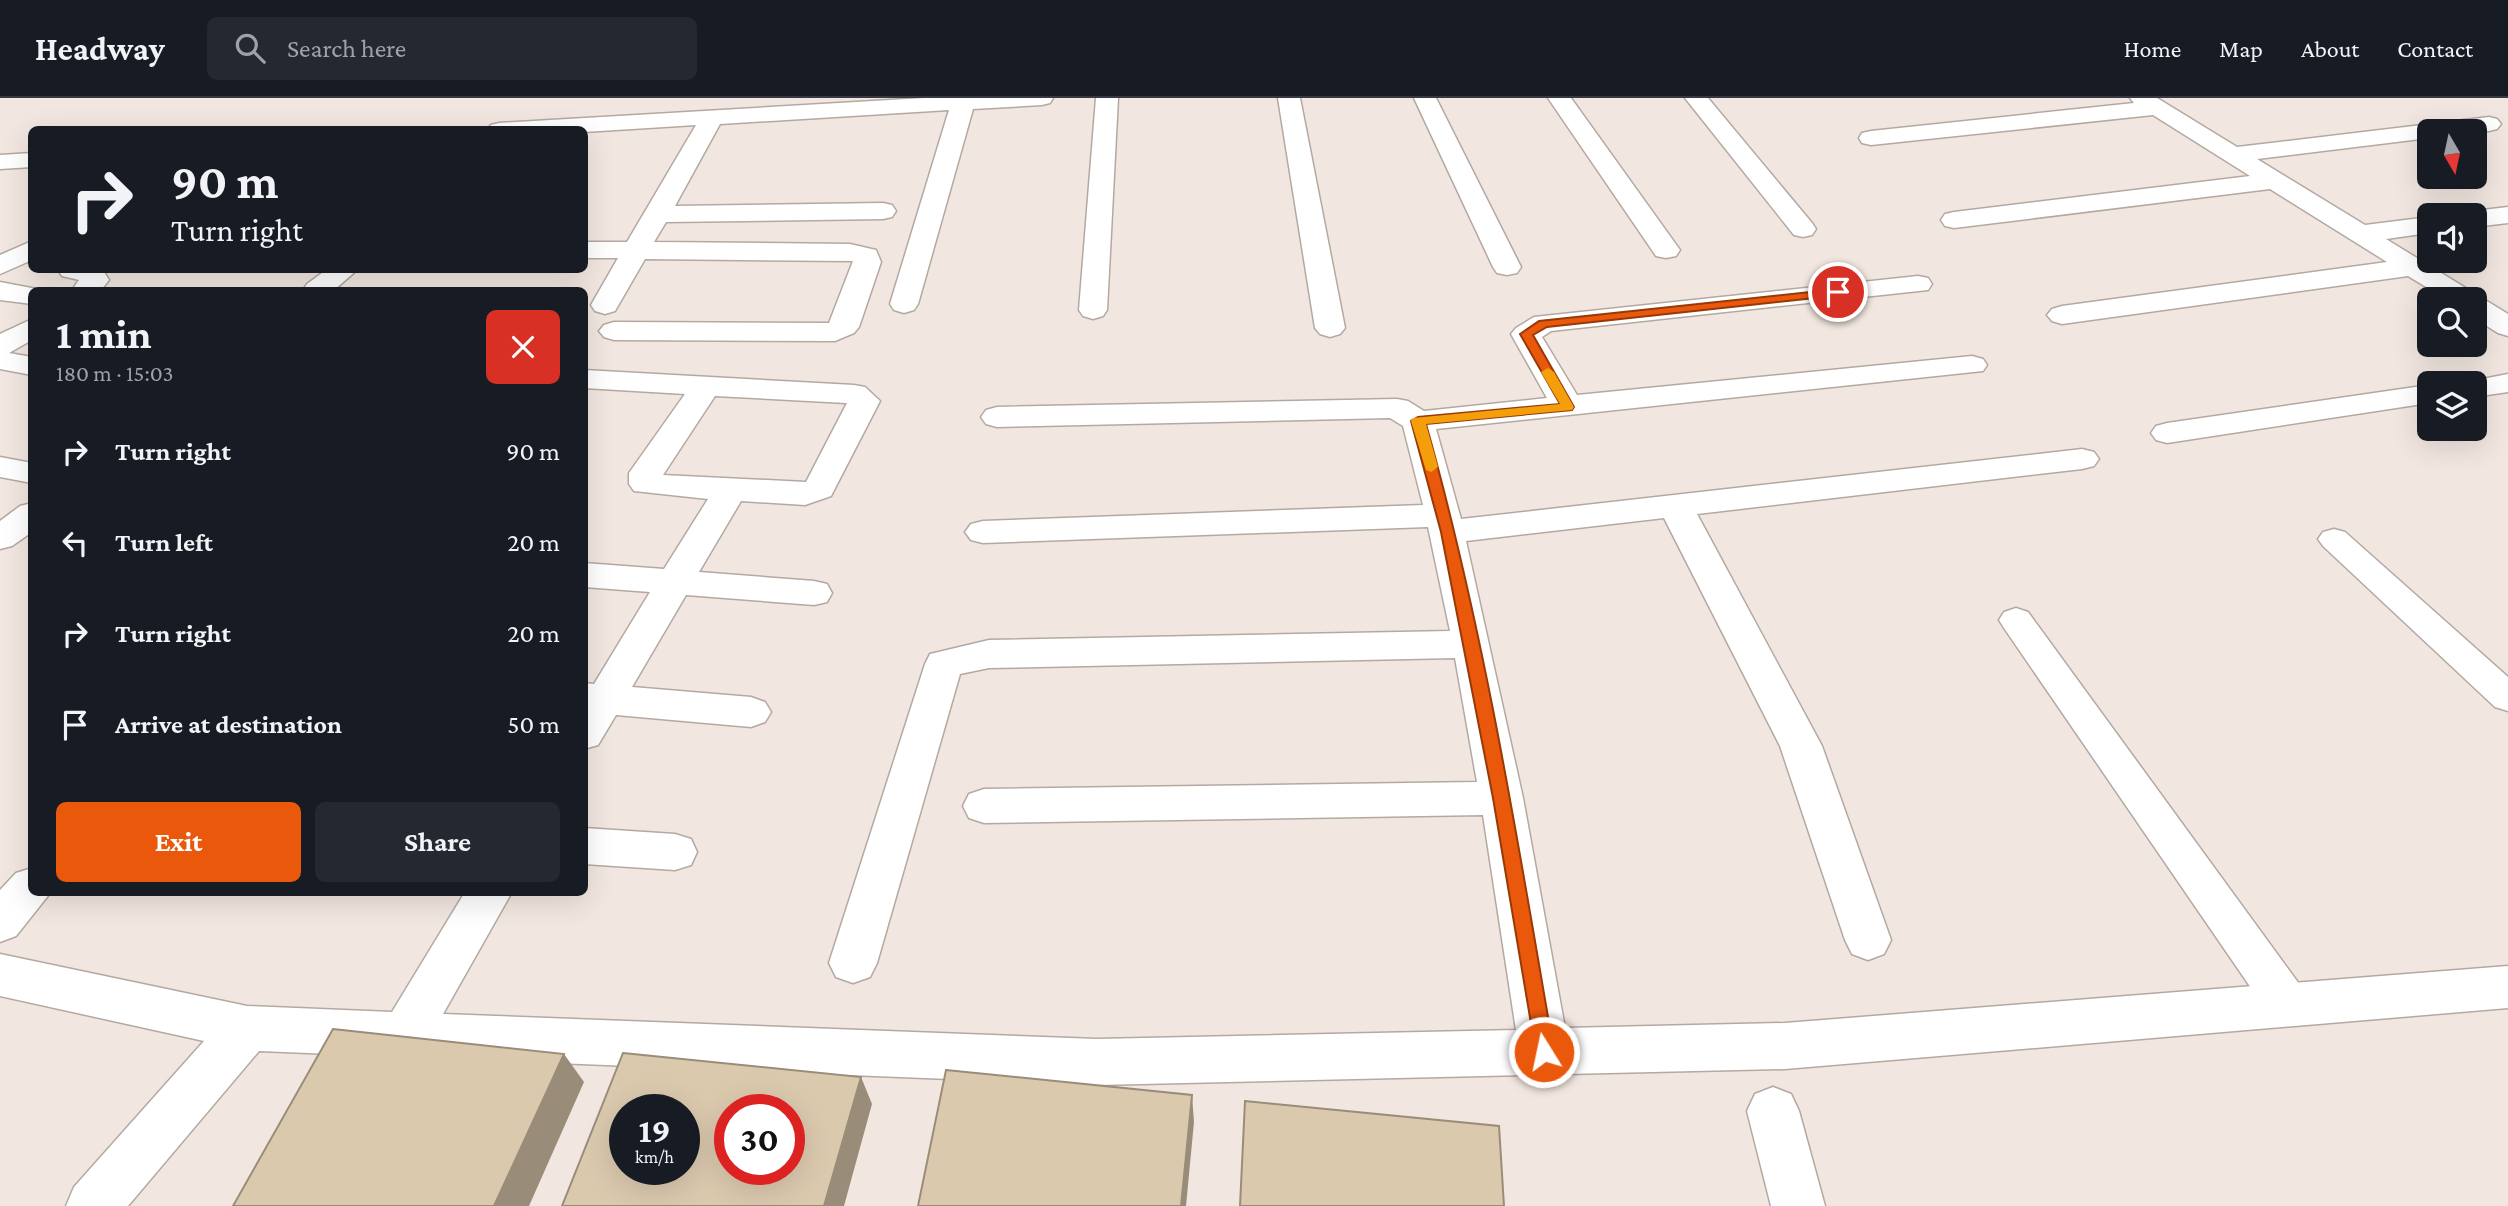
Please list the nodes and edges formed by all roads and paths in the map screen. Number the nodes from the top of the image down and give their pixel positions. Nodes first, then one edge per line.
1 (1042, 98) edge
2 (1107, 98) edge
3 (1289, 98) edge
4 (1425, 98) edge
5 (1559, 98) edge
6 (1696, 98) edge
7 (1004, 99) edge
8 (2149, 103) edge
9 (963, 104) junction
10 (542, 106) dead end
11 (713, 116) junction
12 (514, 126) edge
13 (557, 126) edge
14 (2417, 132) edge
15 (1871, 138) dead end
16 (2232, 155) junction
17 (28, 160) edge
18 (0, 162) edge
19 (2272, 181) junction
20 (883, 211) dead end
21 (657, 214) junction
22 (2508, 215) edge
23 (2487, 217) edge
24 (1954, 220) dead end
25 (2417, 227) edge
26 (1803, 229) dead end
27 (28, 231) edge
28 (2360, 234) junction
29 (588, 250) edge
30 (636, 250) junction
31 (1666, 250) dead end
32 (16, 255) edge
33 (1507, 267) dead end
34 (2413, 267) junction
35 (83, 273) edge
36 (338, 273) edge
37 (362, 273) edge
38 (1918, 284) dead end
39 (89, 287) edge
40 (321, 287) edge
41 (348, 287) edge
42 (2447, 287) edge
43 (0, 291) edge
44 (2508, 294) edge
45 (28, 295) edge
46 (2487, 297) edge
47 (904, 304) dead end
48 (1093, 310) dead end
49 (2487, 313) edge
50 (2062, 315) dead end
51 (2508, 327) edge
52 (1330, 328) dead end
53 (28, 330) edge
54 (0, 346) edge
55 (0, 360) edge
56 (28, 365) edge
57 (1972, 365) dead end
58 (588, 379) edge
59 (2508, 383) edge
60 (2487, 385) edge
61 (705, 386) junction
62 (2417, 396) edge
63 (1568, 407) junction
64 (997, 417) dead end
65 (1418, 421) junction
66 (2167, 433) dead end
67 (2082, 459) dead end
68 (0, 467) edge
69 (28, 472) edge
70 (730, 490) junction
71 (1676, 507) junction
72 (28, 517) edge
73 (1446, 524) junction
74 (984, 532) dead end
75 (0, 538) edge
76 (2334, 539) dead end
77 (588, 575) edge
78 (676, 582) junction
79 (814, 593) dead end
80 (2016, 620) dead end
81 (1470, 644) junction
82 (595, 698) edge
83 (2508, 698) edge
84 (751, 712) dead end
85 (588, 721) edge
86 (1502, 798) junction
87 (984, 806) dead end
88 (588, 846) edge
89 (675, 852) dead end
90 (28, 890) edge
91 (488, 896) edge
92 (0, 922) edge
93 (1868, 940) dead end
94 (853, 962) dead end
95 (0, 975) edge
96 (2508, 987) edge
97 (2289, 1006) junction
98 (247, 1028) junction
99 (405, 1034) junction
100 (1544, 1052) junction
101 (1773, 1111) dead end
102 (93, 1206) edge
103 (1798, 1206) edge

1 - 7 street
2 - 48 street
3 - 52 street
4 - 33 street
5 - 31 street
6 - 26 street
7 - 9 street
8 - 15 street
8 - 16 street
9 - 11 street
9 - 47 street
10 - 12 street
11 - 13 street
11 - 21 street
14 - 16 street
16 - 19 street
17 - 18 street
19 - 24 street
19 - 28 street
20 - 21 street
21 - 30 street
22 - 23 street
25 - 28 street
27 - 32 street
28 - 34 street
29 - 30 street
30 - 30 street
34 - 42 street
34 - 50 street
35 - 39 street
36 - 40 street
37 - 41 street
38 - 63 street
43 - 45 street
44 - 46 street
49 - 51 street
53 - 54 street
55 - 56 street
57 - 63 street
58 - 61 street
59 - 60 street
61 - 70 street
61 - 70 street
62 - 66 street
63 - 65 street
64 - 65 street
65 - 73 street
67 - 71 street
68 - 69 street
70 - 78 street
71 - 73 street
71 - 93 street
72 - 75 street
73 - 74 street
73 - 81 street
76 - 83 lane
77 - 78 street
78 - 79 street
78 - 82 street
80 - 97 lane
81 - 86 street
81 - 94 street
82 - 84 street
82 - 85 street
86 - 87 street
86 - 100 street
88 - 89 street
90 - 92 street
91 - 99 street
95 - 98 street
96 - 97 street
97 - 100 street
98 - 99 street
98 - 102 street
99 - 100 street
101 - 103 street

